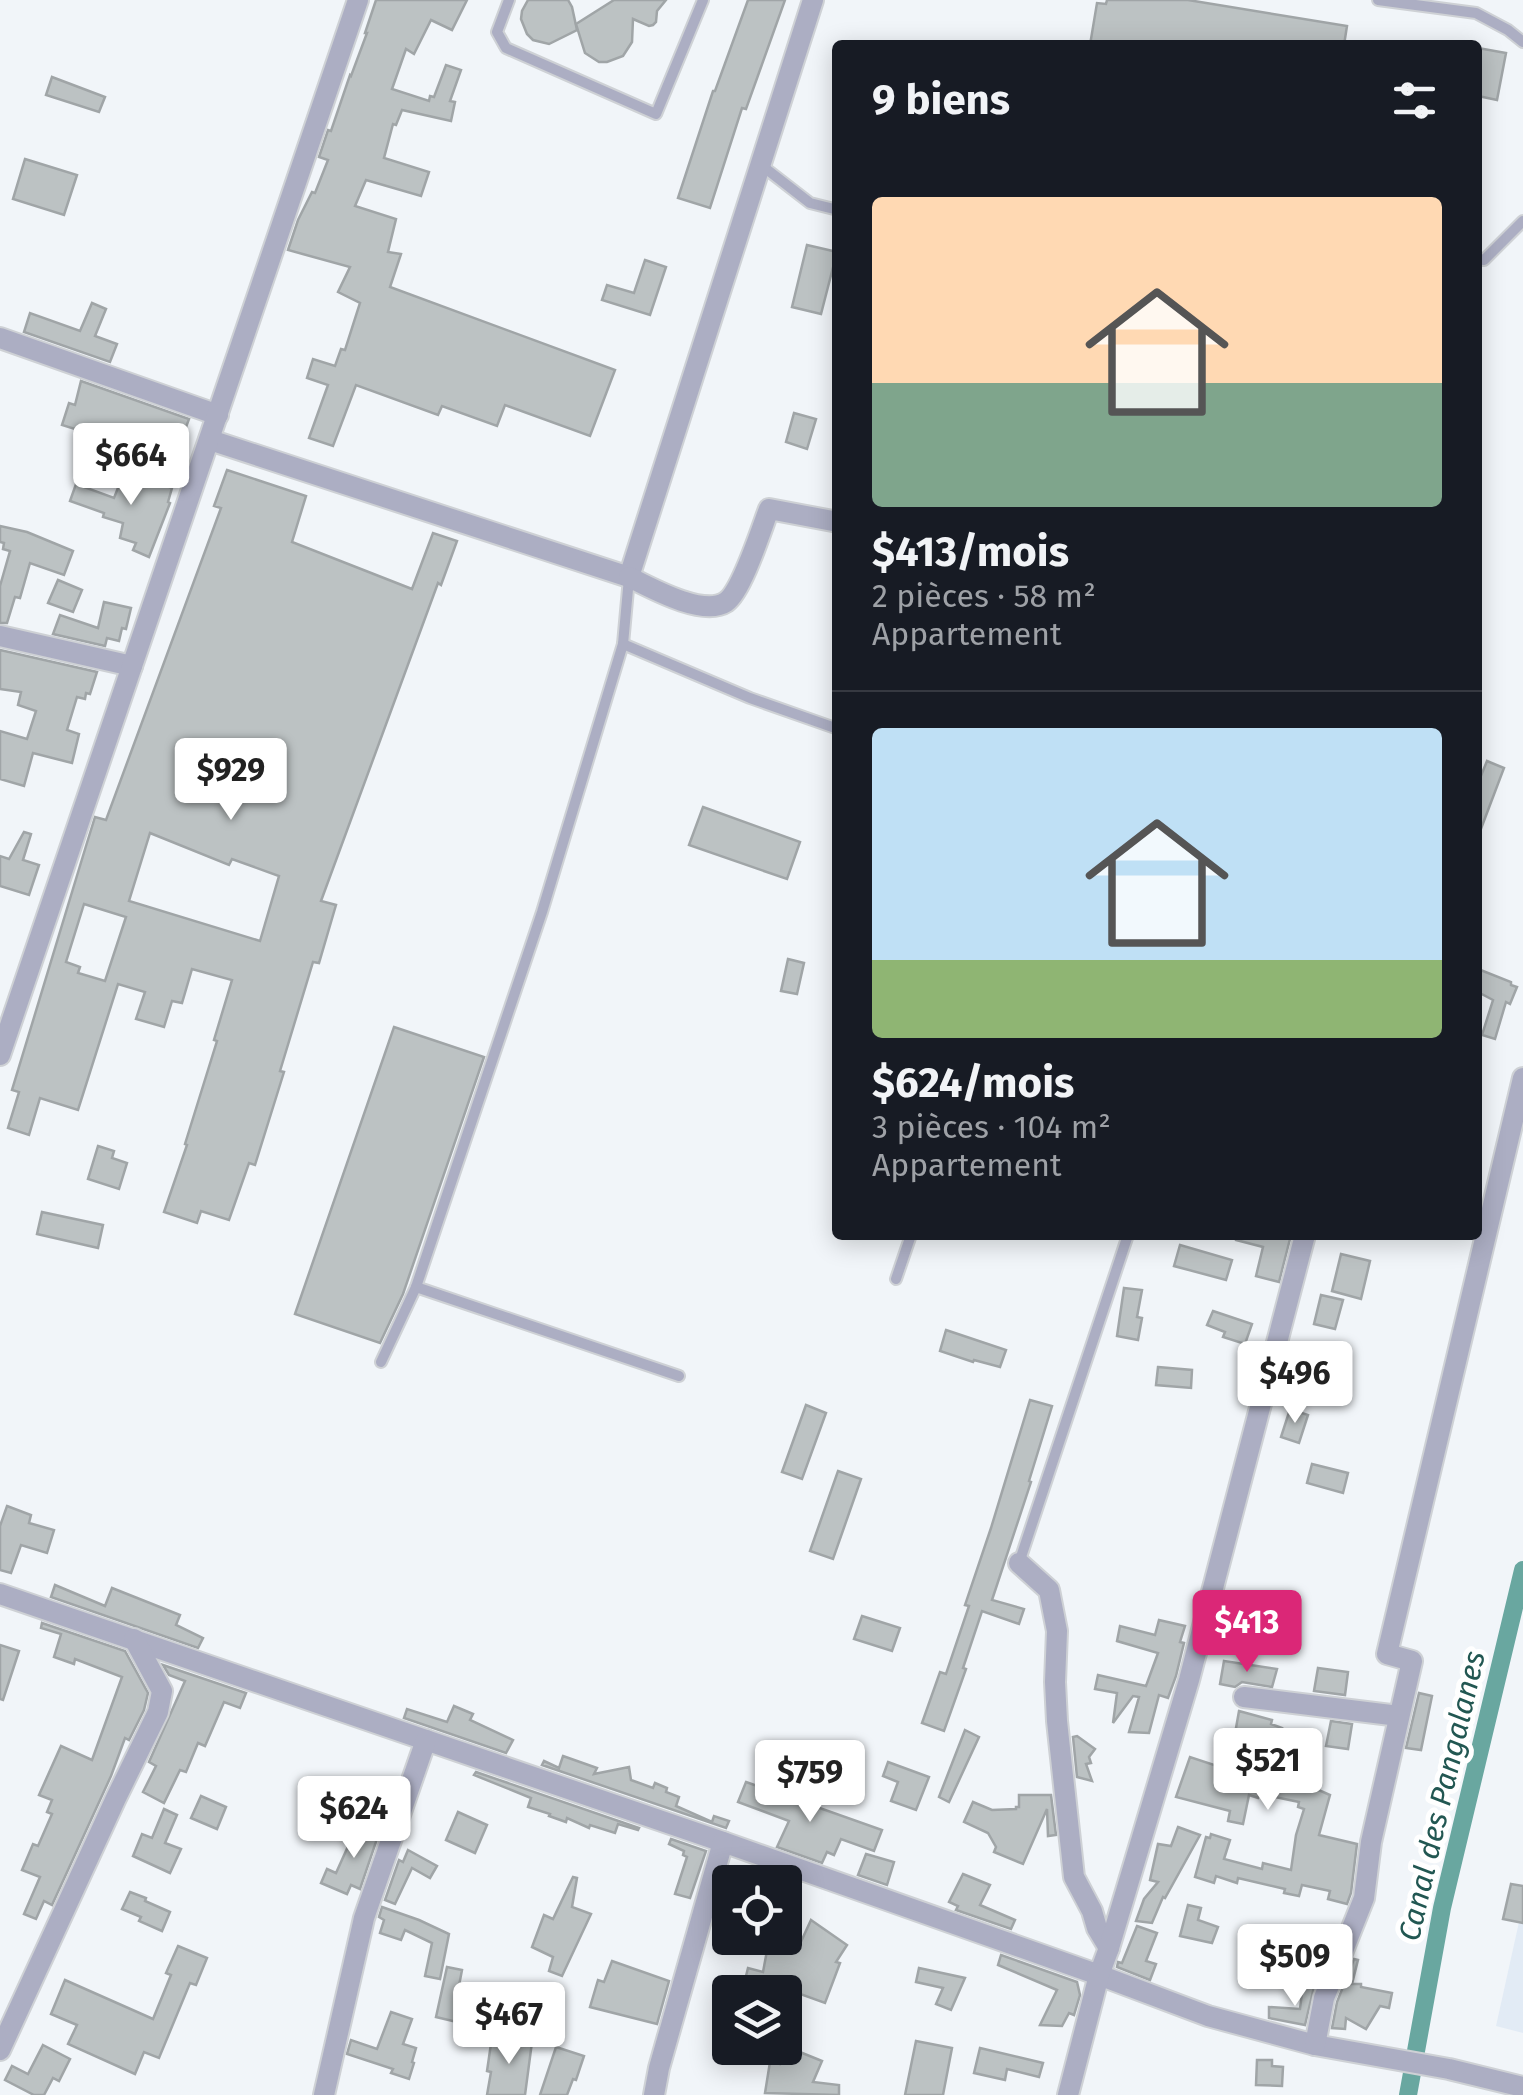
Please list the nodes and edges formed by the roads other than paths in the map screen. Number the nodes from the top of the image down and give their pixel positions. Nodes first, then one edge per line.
1 (358, 0) edge
2 (509, 0) edge
3 (703, 0) edge
4 (813, 0) edge
5 (1378, 0) edge
6 (1523, 42) edge
7 (760, 164) junction
8 (832, 208) edge
9 (1523, 221) edge
10 (1482, 260) edge
11 (0, 338) edge
12 (218, 415) junction
13 (210, 440) junction
14 (832, 521) edge
15 (629, 577) junction
16 (0, 636) edge
17 (623, 644) junction
18 (132, 666) junction
19 (832, 727) edge
20 (0, 1054) edge
21 (1523, 1078) edge
22 (909, 1240) edge
23 (1126, 1240) edge
24 (1305, 1240) edge
25 (896, 1279) dead end
26 (416, 1287) junction
27 (381, 1362) dead end
28 (679, 1376) dead end
29 (1019, 1563) joint
30 (0, 1594) edge
31 (134, 1639) junction
32 (1244, 1697) dead end
33 (1399, 1716) junction
34 (426, 1740) junction
35 (723, 1842) junction
36 (1110, 1948) junction
37 (1099, 1975) junction
38 (1316, 2044) junction
39 (0, 2050) edge
40 (1523, 2087) edge
41 (324, 2095) edge
42 (654, 2095) edge
43 (1068, 2095) edge

1 - 12 street
2 - 3 lane
4 - 7 street
5 - 6 lane
7 - 8 lane
7 - 15 street
9 - 10 lane
11 - 12 street
12 - 13 street
13 - 15 street
13 - 18 street
14 - 15 street
15 - 17 lane
16 - 18 street
17 - 19 lane
17 - 26 lane
18 - 20 street
21 - 33 street
22 - 25 lane
23 - 29 lane
24 - 36 street
26 - 27 lane
26 - 28 lane
29 - 36 street
30 - 31 street
31 - 34 street
31 - 39 street
32 - 33 street
33 - 38 street
34 - 35 street
34 - 41 street
35 - 37 street
35 - 42 street
36 - 37 street
37 - 38 street
37 - 43 street
38 - 40 street

